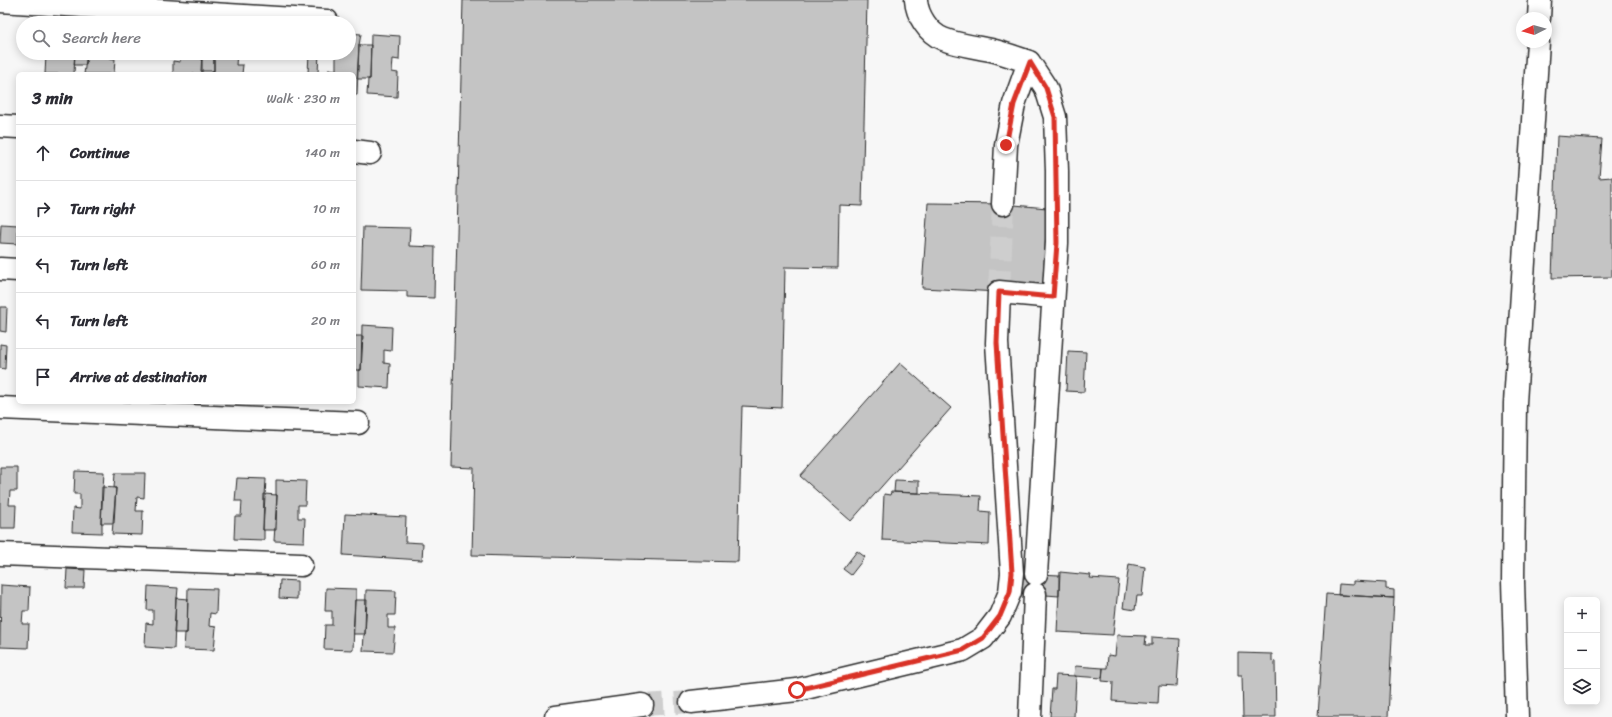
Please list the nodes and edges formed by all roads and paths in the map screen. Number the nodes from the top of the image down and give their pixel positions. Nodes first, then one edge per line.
1 (916, 0) edge
2 (1540, 0) edge
3 (0, 1) edge
4 (1539, 12) edge
5 (245, 16) edge
6 (1538, 48) edge
7 (1030, 62) junction
8 (0, 126) edge
9 (16, 127) edge
10 (1003, 204) tunnel mouth
11 (0, 269) edge
12 (16, 270) edge
13 (1053, 297) junction
14 (36, 405) edge
15 (0, 408) edge
16 (164, 408) edge
17 (358, 423) dead end
18 (0, 554) edge
19 (300, 565) dead end
20 (691, 702) tunnel mouth
21 (642, 705) tunnel mouth
22 (556, 717) edge
23 (1030, 717) edge
24 (1517, 717) edge

1 - 7 street
2 - 4 street
3 - 5 street
6 - 24 street
7 - 10 street
7 - 13 street
8 - 9 street
11 - 12 street
13 - 20 street
13 - 23 street
14 - 15 street
14 - 16 street
16 - 17 street
18 - 19 street
21 - 22 street

